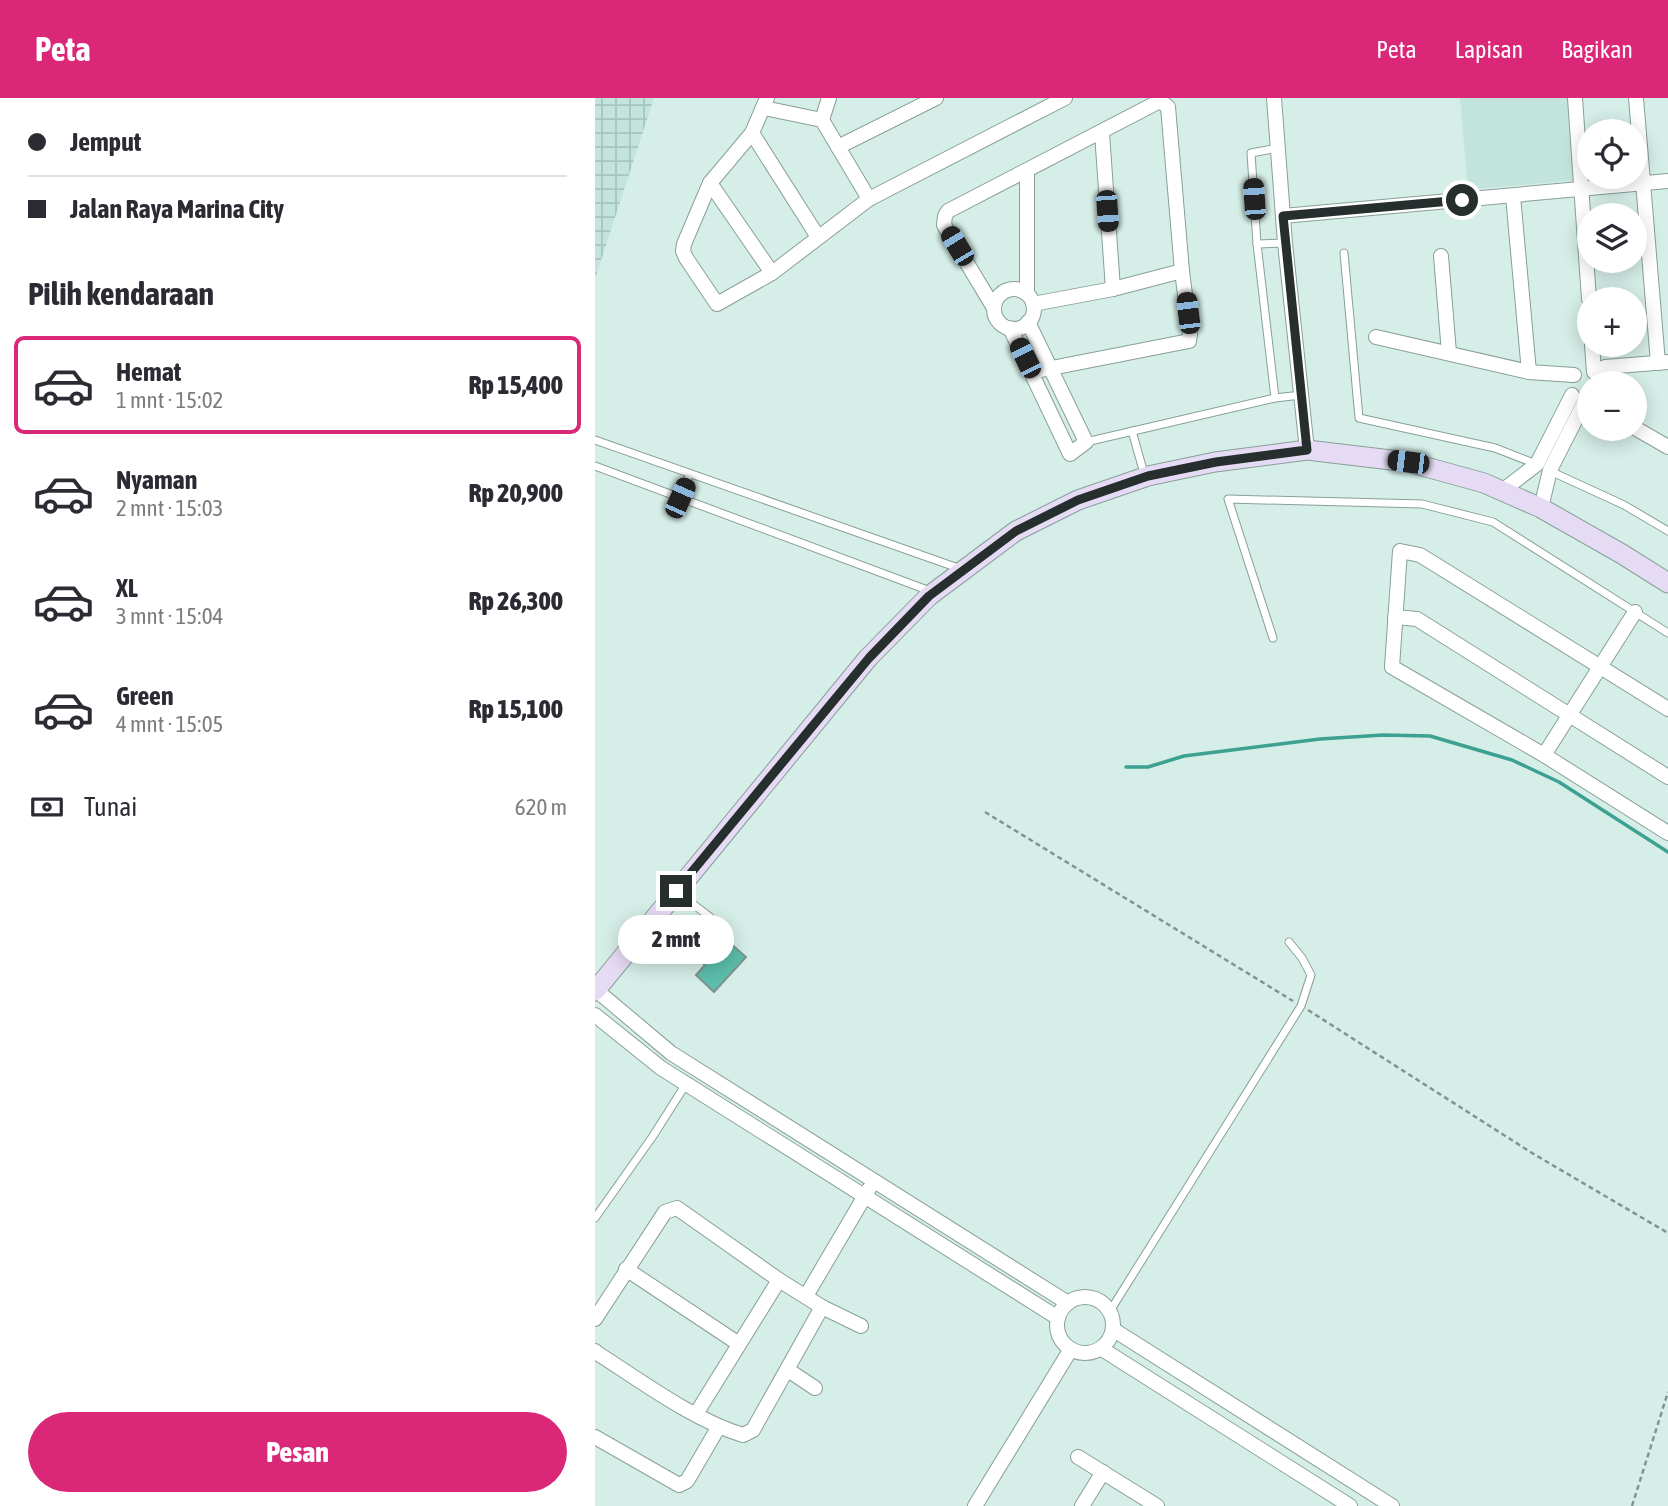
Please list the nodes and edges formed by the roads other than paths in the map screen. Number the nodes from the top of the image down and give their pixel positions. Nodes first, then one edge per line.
1 (829, 98) edge
2 (936, 98) edge
3 (1065, 98) edge
4 (1274, 98) edge
5 (1575, 98) edge
6 (1636, 98) edge
7 (766, 103) edge
8 (1638, 119) edge
9 (822, 120) junction
10 (1577, 128) edge
11 (752, 133) junction
12 (1102, 133) junction
13 (838, 147) junction
14 (1278, 148) junction
15 (1027, 171) junction
16 (1668, 181) edge
17 (710, 183) junction
18 (1647, 183) edge
19 (1581, 189) joint
20 (1644, 189) edge
21 (1513, 196) junction
22 (869, 199) junction
23 (1283, 216) junction
24 (818, 237) junction
25 (1285, 243) junction
26 (1257, 244) junction
27 (1344, 253) dead end
28 (1441, 256) dead end
29 (1182, 271) junction
30 (772, 273) junction
31 (1588, 287) edge
32 (1113, 289) junction
33 (1030, 299) junction
34 (994, 308) junction
35 (1028, 322) junction
36 (1010, 328) junction
37 (1376, 337) dead end
38 (1449, 353) junction
39 (1663, 362) edge
40 (1051, 368) junction
41 (1602, 371) edge
42 (1031, 372) junction
43 (1529, 372) junction
44 (1577, 373) edge
45 (1574, 375) junction
46 (1577, 393) edge
47 (1301, 395) junction
48 (1275, 398) junction
49 (1577, 407) edge
50 (1132, 431) junction
51 (1647, 435) edge
52 (595, 440) edge
53 (1086, 442) junction
54 (1668, 447) edge
55 (1307, 450) junction
56 (595, 466) edge
57 (1543, 468) junction
58 (690, 474) junction
59 (1145, 477) junction
60 (1502, 491) junction
61 (680, 498) junction
62 (1541, 508) junction
63 (1668, 531) edge
64 (964, 570) junction
65 (1668, 583) edge
66 (934, 592) junction
67 (1635, 612) junction
68 (1395, 617) junction
69 (1668, 633) edge
70 (1273, 638) dead end
71 (1600, 667) junction
72 (1668, 709) edge
73 (1569, 716) junction
74 (1544, 755) junction
75 (1668, 777) edge
76 (1668, 833) edge
77 (676, 891) junction
78 (710, 917) dead end
79 (1289, 942) dead end
80 (596, 990) edge
81 (595, 1015) edge
82 (686, 1084) junction
83 (874, 1181) junction
84 (865, 1197) junction
85 (595, 1218) edge
86 (626, 1269) junction
87 (779, 1280) junction
88 (806, 1296) junction
89 (1068, 1303) junction
90 (822, 1307) junction
91 (1110, 1311) junction
92 (1058, 1318) junction
93 (595, 1319) edge
94 (861, 1326) dead end
95 (1114, 1330) junction
96 (739, 1344) junction
97 (1071, 1349) junction
98 (1102, 1349) junction
99 (595, 1351) edge
100 (788, 1370) junction
101 (815, 1388) dead end
102 (696, 1414) junction
103 (718, 1428) junction
104 (595, 1437) edge
105 (1078, 1457) dead end
106 (1103, 1472) junction
107 (1360, 1486) junction
108 (975, 1506) edge
109 (1081, 1506) edge
110 (1157, 1506) edge
111 (1349, 1506) edge
112 (1392, 1506) edge

1 - 9 street
2 - 13 street
3 - 22 street
4 - 14 street
5 - 10 street
6 - 8 street
7 - 9 street
7 - 11 street
9 - 13 street
11 - 17 street
11 - 24 street
12 - 15 street
12 - 29 street
12 - 32 street
13 - 22 street
14 - 23 street
14 - 26 lane
15 - 33 street
15 - 34 street
16 - 18 street
17 - 30 street
17 - 30 street
19 - 21 street
19 - 31 street
20 - 39 street
21 - 23 street
21 - 43 street
22 - 24 street
23 - 25 street
24 - 30 street
25 - 26 lane
25 - 47 street
26 - 48 lane
27 - 57 lane
28 - 38 street
29 - 32 street
29 - 40 street
32 - 33 street
33 - 34 street
33 - 35 street
34 - 36 street
35 - 36 street
35 - 40 street
36 - 42 street
37 - 38 street
38 - 43 street
39 - 41 street
40 - 42 street
40 - 53 street
42 - 53 street
43 - 45 street
44 - 45 street
45 - 46 street
47 - 48 lane
47 - 55 street
48 - 50 lane
49 - 57 street
50 - 53 lane
50 - 59 lane
51 - 54 street
52 - 58 lane
55 - 59 main road
55 - 60 main road
56 - 61 lane
57 - 60 street
57 - 62 street
57 - 63 lane
58 - 61 lane
58 - 64 lane
59 - 64 main road
60 - 62 main road
61 - 66 lane
62 - 65 main road
64 - 66 main road
66 - 77 main road
67 - 69 lane
67 - 70 lane
67 - 71 street
68 - 71 street
68 - 73 street
68 - 74 street
71 - 72 street
71 - 73 street
73 - 74 street
73 - 75 street
74 - 76 street
77 - 78 lane
77 - 80 main road
79 - 91 lane
80 - 83 street
81 - 82 street
82 - 84 street
82 - 85 lane
83 - 84 street
83 - 89 street
84 - 88 street
84 - 92 street
86 - 87 street
86 - 93 street
86 - 96 street
87 - 88 street
87 - 96 street
88 - 90 street
89 - 91 street
89 - 92 street
90 - 94 street
90 - 100 street
91 - 95 street
92 - 97 street
95 - 98 street
95 - 107 street
96 - 102 street
97 - 98 street
97 - 108 street
98 - 111 street
99 - 102 street
100 - 101 street
100 - 103 street
102 - 103 street
103 - 104 street
105 - 106 street
106 - 109 street
106 - 110 street
107 - 111 lane
107 - 112 street

